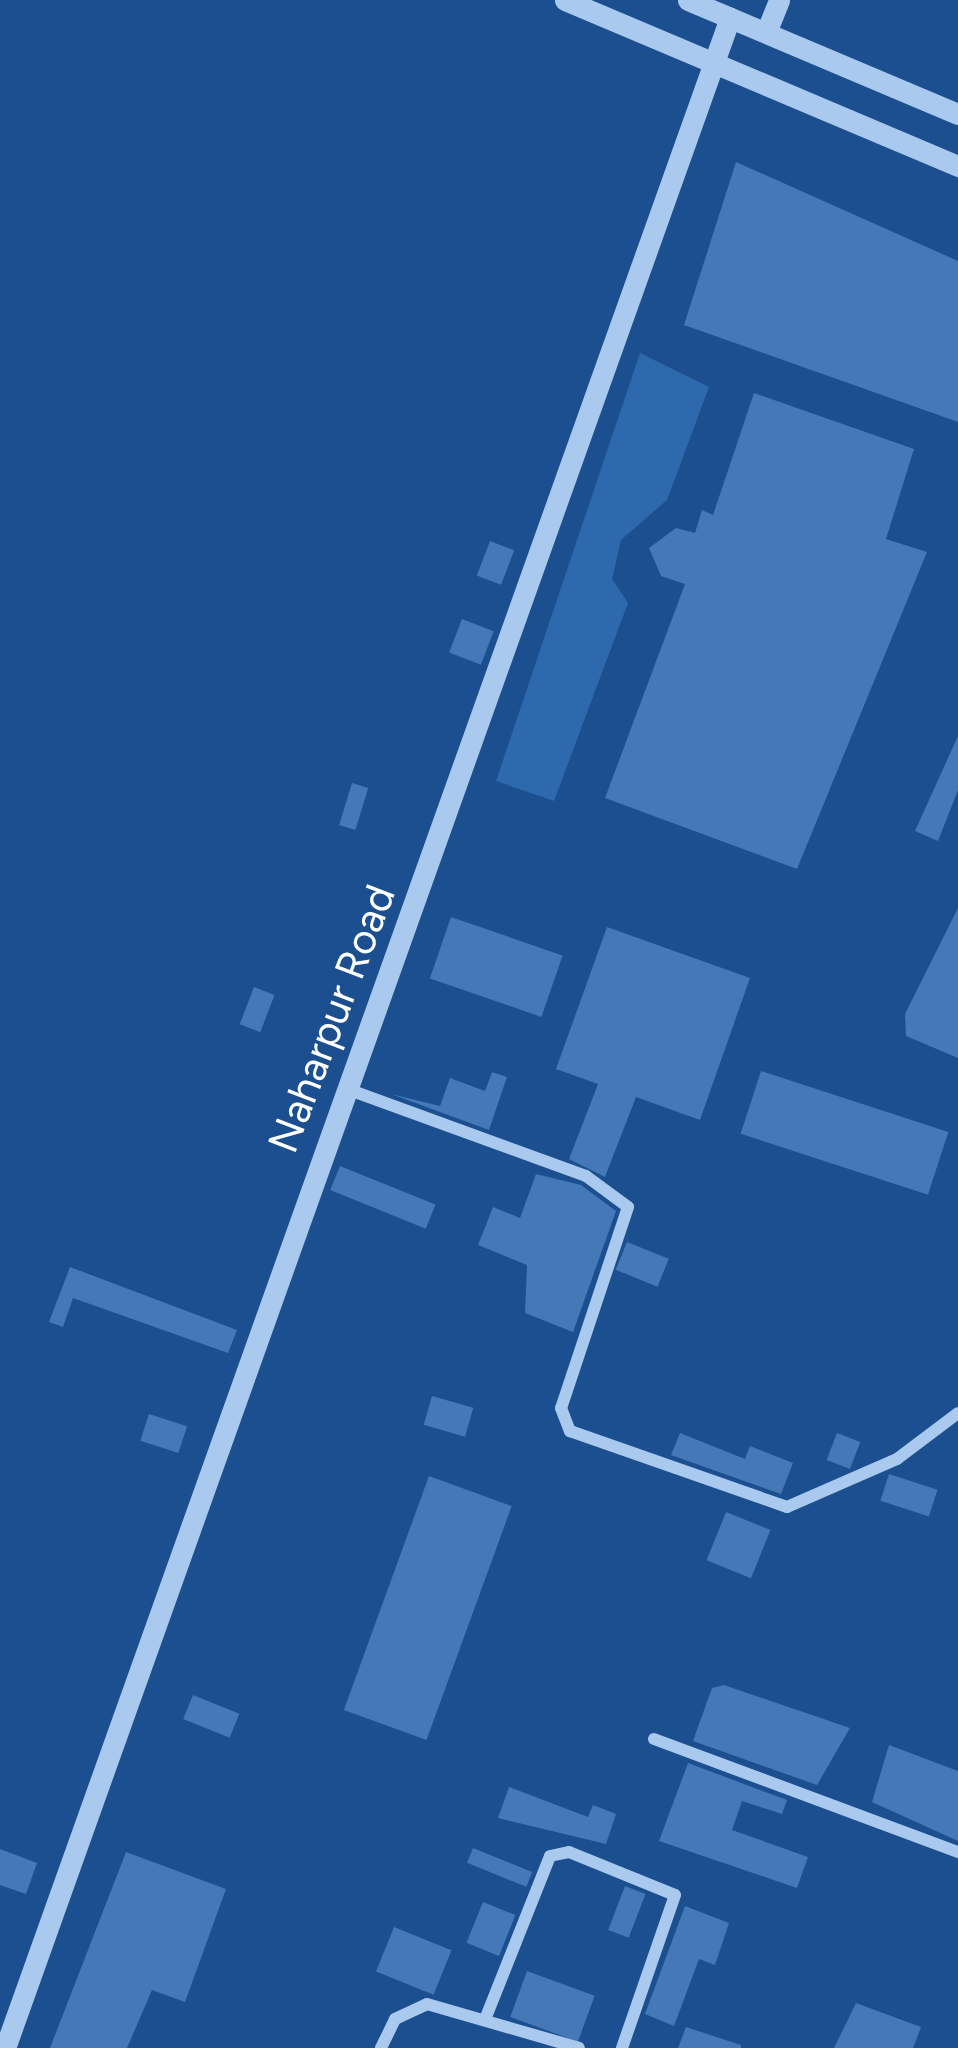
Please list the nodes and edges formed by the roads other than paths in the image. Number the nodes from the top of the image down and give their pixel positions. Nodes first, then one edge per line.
1 (565, 0) edge
2 (688, 0) edge
3 (778, 0) edge
4 (730, 18) junction
5 (767, 30) junction
6 (715, 64) junction
7 (958, 114) edge
8 (958, 166) edge
9 (346, 1089) junction
10 (958, 1413) edge
11 (654, 1739) dead end
12 (958, 1852) edge
13 (486, 2017) junction
14 (5, 2048) edge
15 (381, 2048) edge
16 (579, 2048) edge
17 (622, 2048) edge

1 - 6 street
2 - 4 street
3 - 5 street
4 - 5 street
4 - 6 street, Naharpur Road
5 - 7 street
6 - 8 street
6 - 9 street, Naharpur Road
9 - 10 street
9 - 14 street, Naharpur Road
11 - 12 street
13 - 15 street
13 - 16 street
13 - 17 street

